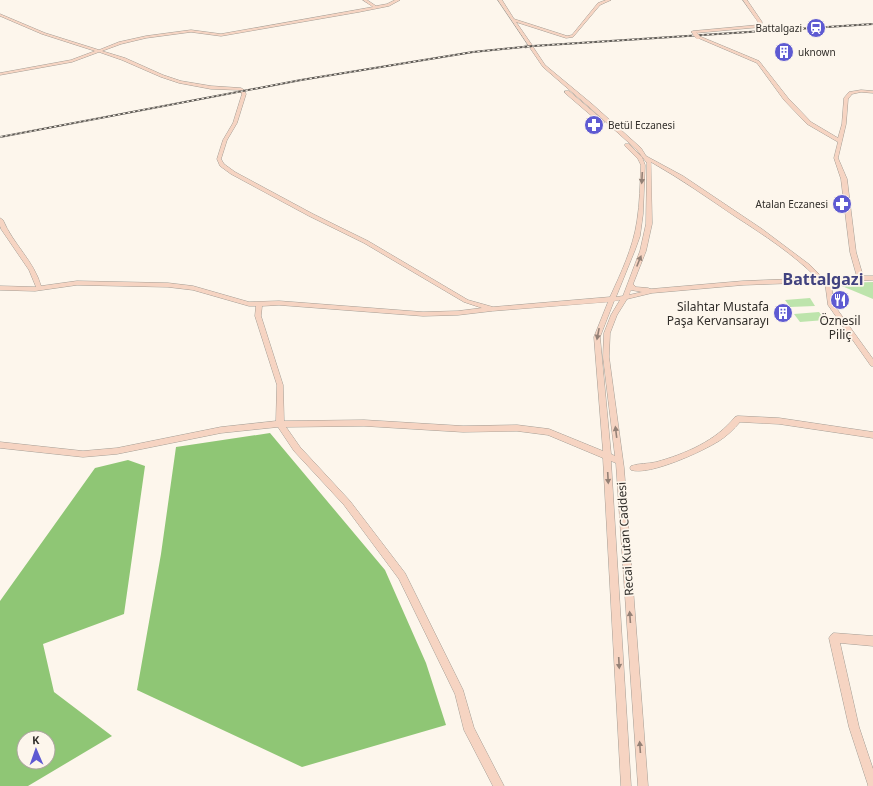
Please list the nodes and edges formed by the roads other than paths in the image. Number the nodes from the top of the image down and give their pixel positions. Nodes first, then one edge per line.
1 (365, 0) edge
2 (398, 0) edge
3 (500, 0) edge
4 (609, 0) edge
5 (745, 0) edge
6 (375, 7) junction
7 (0, 15) edge
8 (514, 20) junction
9 (98, 51) junction
10 (0, 74) edge
11 (873, 92) edge
12 (840, 141) junction
13 (643, 157) junction
14 (0, 220) edge
15 (860, 278) junction
16 (873, 278) edge
17 (828, 280) junction
18 (630, 284) junction
19 (0, 288) edge
20 (39, 288) junction
21 (652, 291) junction
22 (612, 298) junction
23 (624, 298) junction
24 (259, 304) junction
25 (493, 309) junction
26 (873, 364) edge
27 (280, 424) junction
28 (873, 435) edge
29 (0, 445) edge
30 (607, 456) junction
31 (620, 464) junction
32 (873, 641) edge
33 (873, 785) edge
34 (499, 786) edge
35 (626, 786) edge
36 (643, 786) edge

1 - 6 street
2 - 6 street
3 - 8 street
4 - 8 street
5 - 12 street
6 - 9 street
7 - 9 street
8 - 13 street
9 - 10 street
9 - 25 street
11 - 12 street
12 - 15 street
13 - 17 street
18 -> 13 street, Recai Kutan Caddesi
13 -> 22 street, Recai Kutan Caddesi
14 - 20 street
15 - 16 street
15 - 17 street
17 - 21 street
17 - 26 street
18 - 21 street
18 - 23 street, Recai Kutan Caddesi
19 - 20 street
20 - 24 street
21 - 23 street
22 - 23 street
22 - 25 street
22 -> 30 street, Recai Kutan Caddesi
31 -> 23 street, Recai Kutan Caddesi
24 - 25 street
24 - 27 street
27 - 29 street
27 - 30 street
27 - 34 street
28 - 31 street
30 - 31 street
30 -> 35 street, Recai Kutan Caddesi
36 -> 31 street, Recai Kutan Caddesi
32 - 33 street

